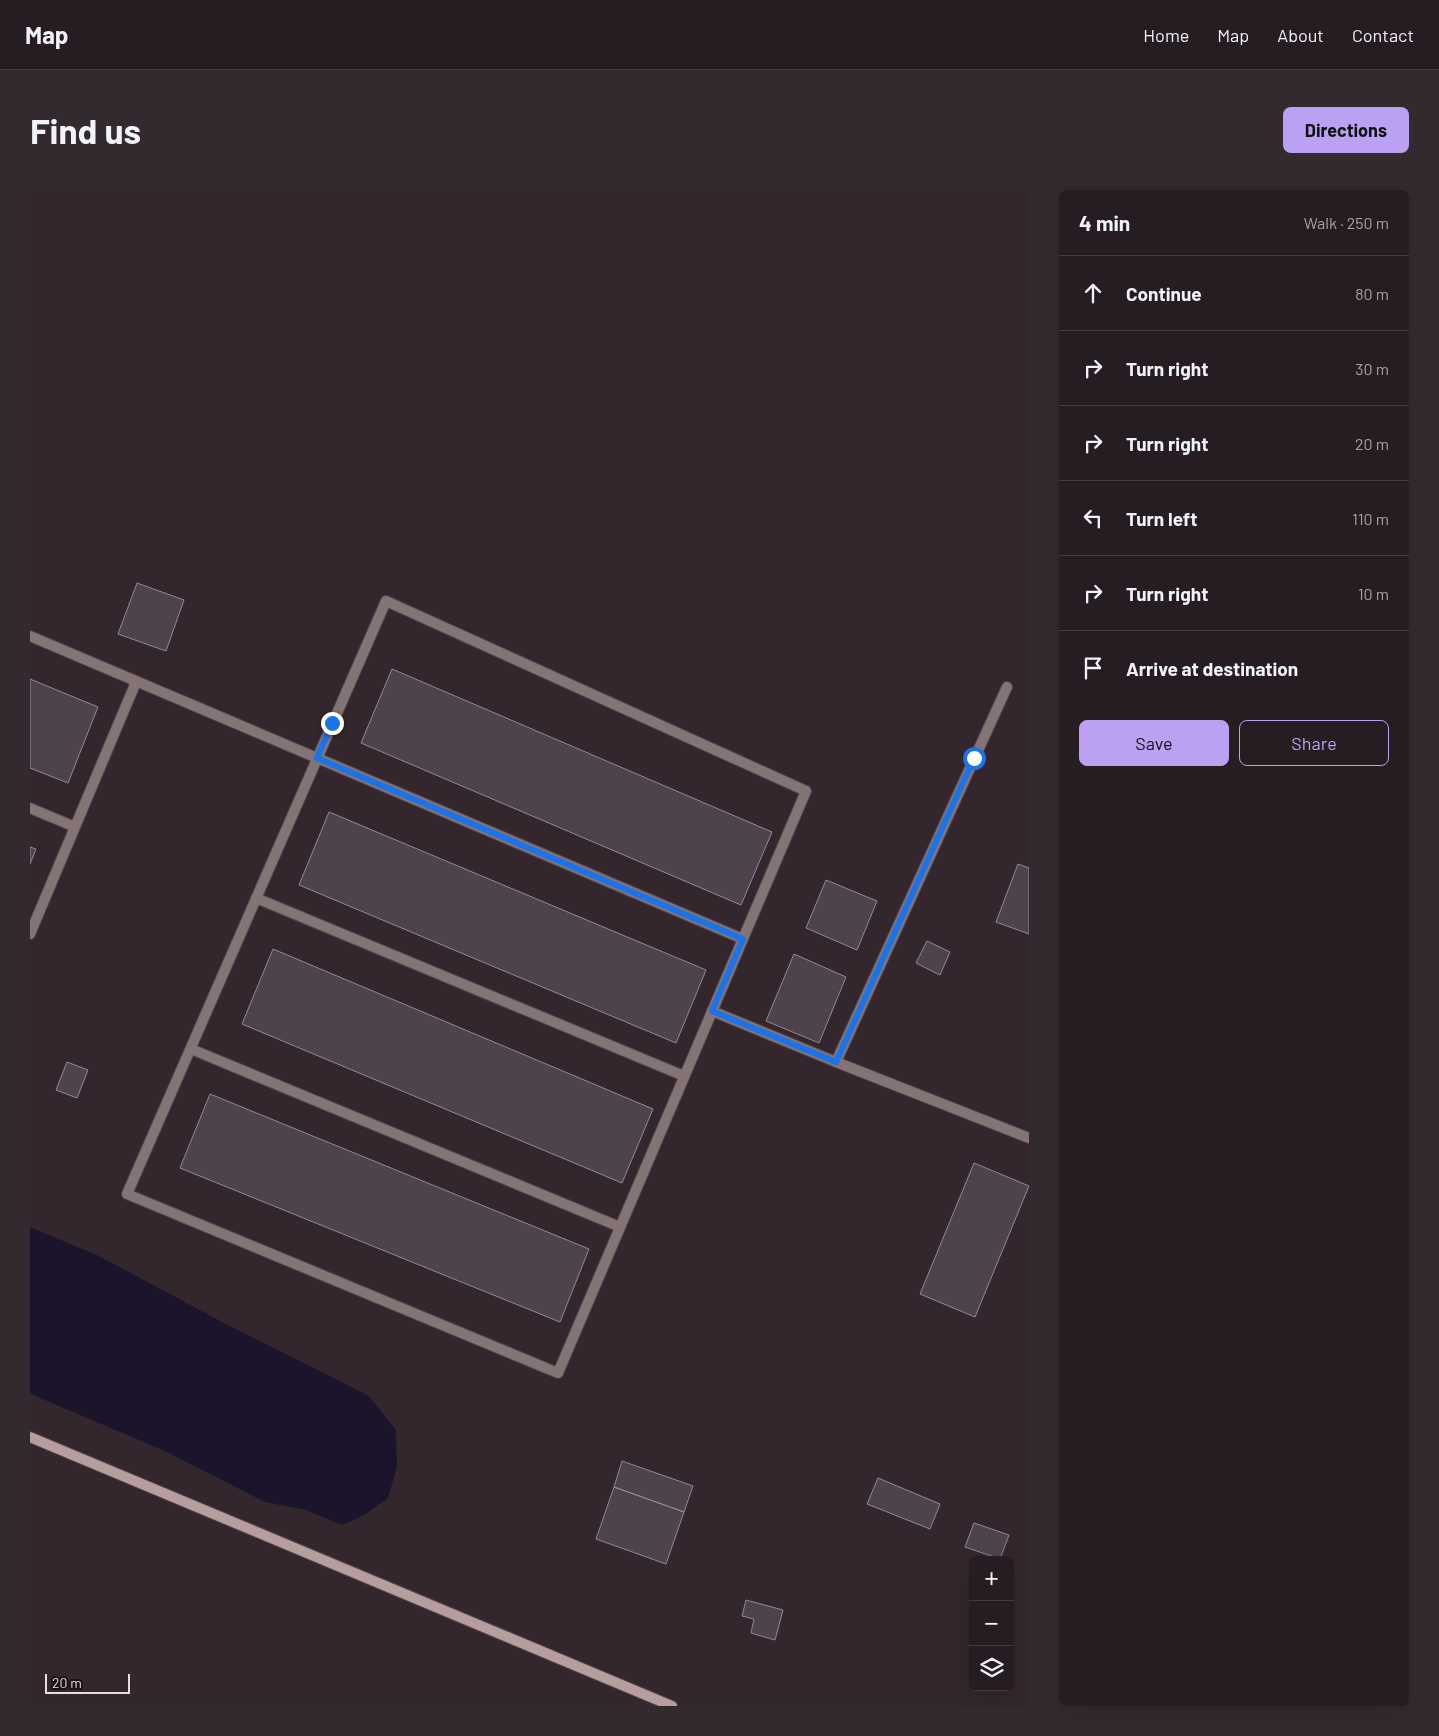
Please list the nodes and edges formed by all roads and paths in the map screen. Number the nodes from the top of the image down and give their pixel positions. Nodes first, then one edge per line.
1 (30, 636) edge
2 (136, 682) junction
3 (1007, 687) dead end
4 (317, 758) junction
5 (30, 808) edge
6 (75, 827) junction
7 (256, 898) junction
8 (30, 934) edge
9 (743, 939) junction
10 (712, 1011) junction
11 (190, 1049) junction
12 (836, 1062) junction
13 (684, 1076) junction
14 (1029, 1138) edge
15 (620, 1227) junction
16 (30, 1437) edge
17 (672, 1706) edge

1 - 2 street
2 - 4 street
2 - 6 street
3 - 12 street
4 - 7 street
4 - 9 street
4 - 9 street
5 - 6 street
6 - 8 street
7 - 11 street
7 - 13 street
9 - 10 street
10 - 12 street
10 - 13 street
11 - 15 street
11 - 15 street
12 - 14 street
13 - 15 street
16 - 17 street

